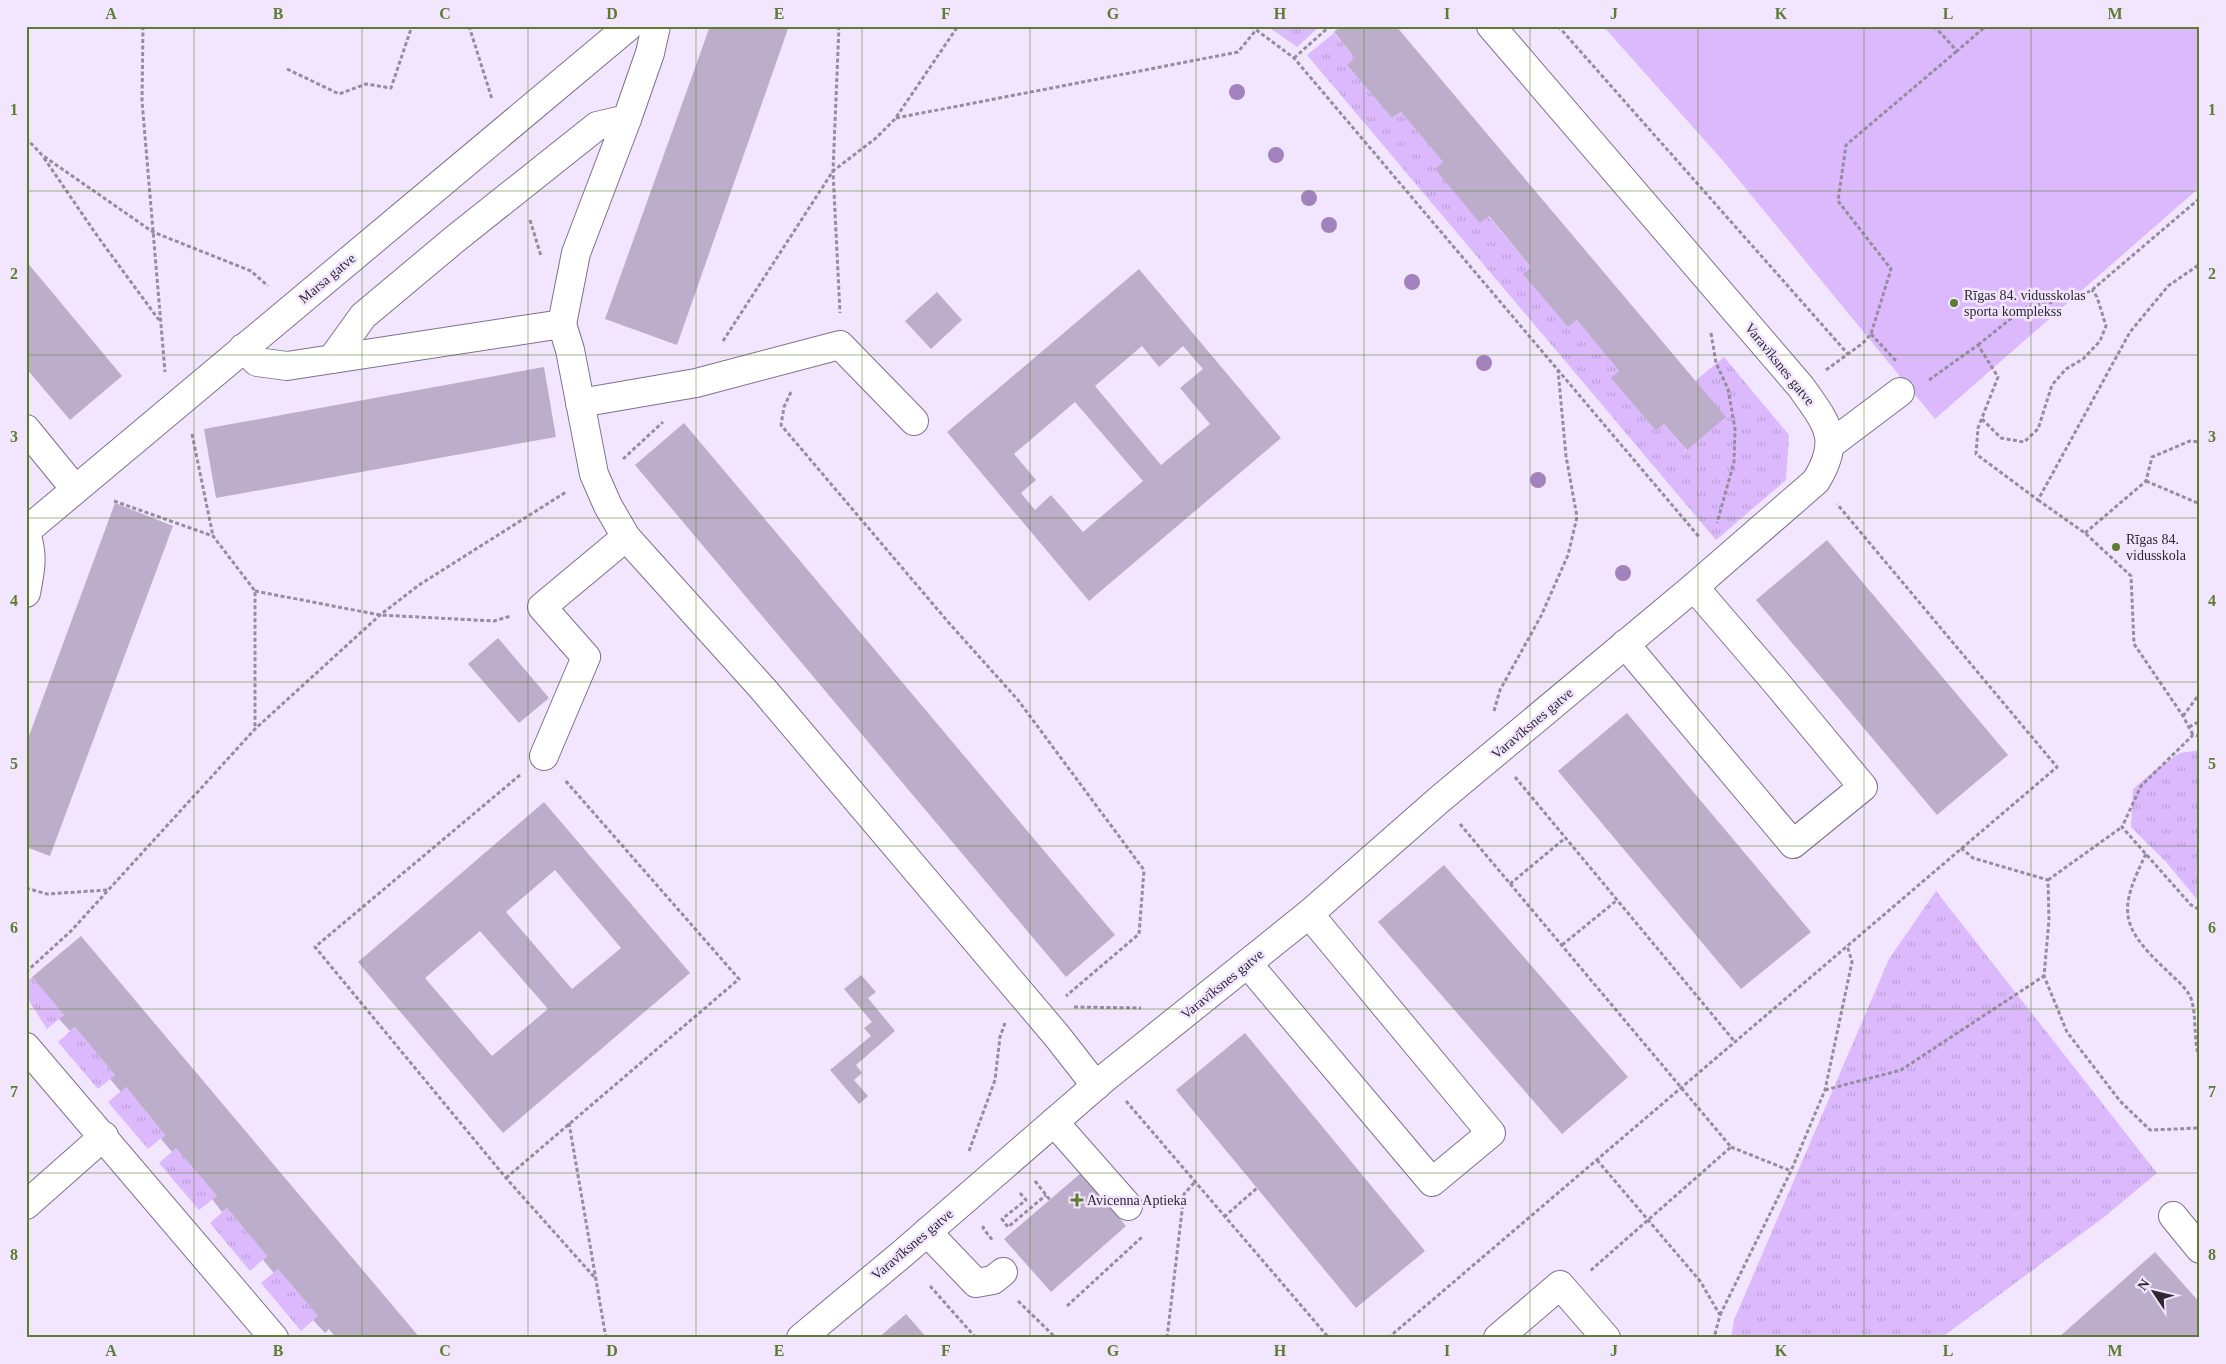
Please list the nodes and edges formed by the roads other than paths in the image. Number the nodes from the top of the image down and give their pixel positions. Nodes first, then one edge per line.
1 (629, 26) edge
2 (656, 26) edge
3 (1491, 26) edge
4 (627, 119) junction
5 (562, 324) junction
6 (243, 348) junction
7 (332, 359) junction
8 (1901, 380) road end
9 (580, 403) junction
10 (914, 421) dead end
11 (26, 429) edge
12 (1831, 444) junction
13 (75, 489) junction
14 (26, 532) edge
15 (626, 537) junction
16 (1694, 587) junction
17 (26, 593) edge
18 (1625, 644) junction
19 (544, 756) road end
20 (1309, 914) junction
21 (1248, 964) junction
22 (27, 1049) edge
23 (1101, 1082) junction
24 (1054, 1122) junction
25 (104, 1136) junction
26 (26, 1205) edge
27 (1128, 1206) road end
28 (2173, 1216) dead end
29 (927, 1232) junction
30 (2200, 1249) edge
31 (998, 1276) road end
32 (274, 1338) edge
33 (801, 1338) edge
34 (1498, 1338) edge
35 (1606, 1338) edge

1 - 6 street, Marsa gatve
2 - 4 street
3 - 12 street, Varavīksnes gatve
4 - 5 street
4 - 7 street
5 - 7 street
5 - 9 street
6 - 7 street
6 - 13 street, Marsa gatve
8 - 12 street
9 - 10 street
9 - 15 street
11 - 13 street
12 - 16 street, Varavīksnes gatve
13 - 14 street, Marsa gatve
14 - 17 street
15 - 19 street
15 - 23 street
16 - 18 street, Varavīksnes gatve
16 - 18 street
18 - 20 street, Varavīksnes gatve
20 - 21 street, Varavīksnes gatve
20 - 21 street
21 - 23 street, Varavīksnes gatve
22 - 25 street
23 - 24 street, Varavīksnes gatve
24 - 27 street
24 - 29 street, Varavīksnes gatve
25 - 26 street
25 - 32 street
28 - 30 street
29 - 31 street
29 - 33 street, Varavīksnes gatve
34 - 35 street

